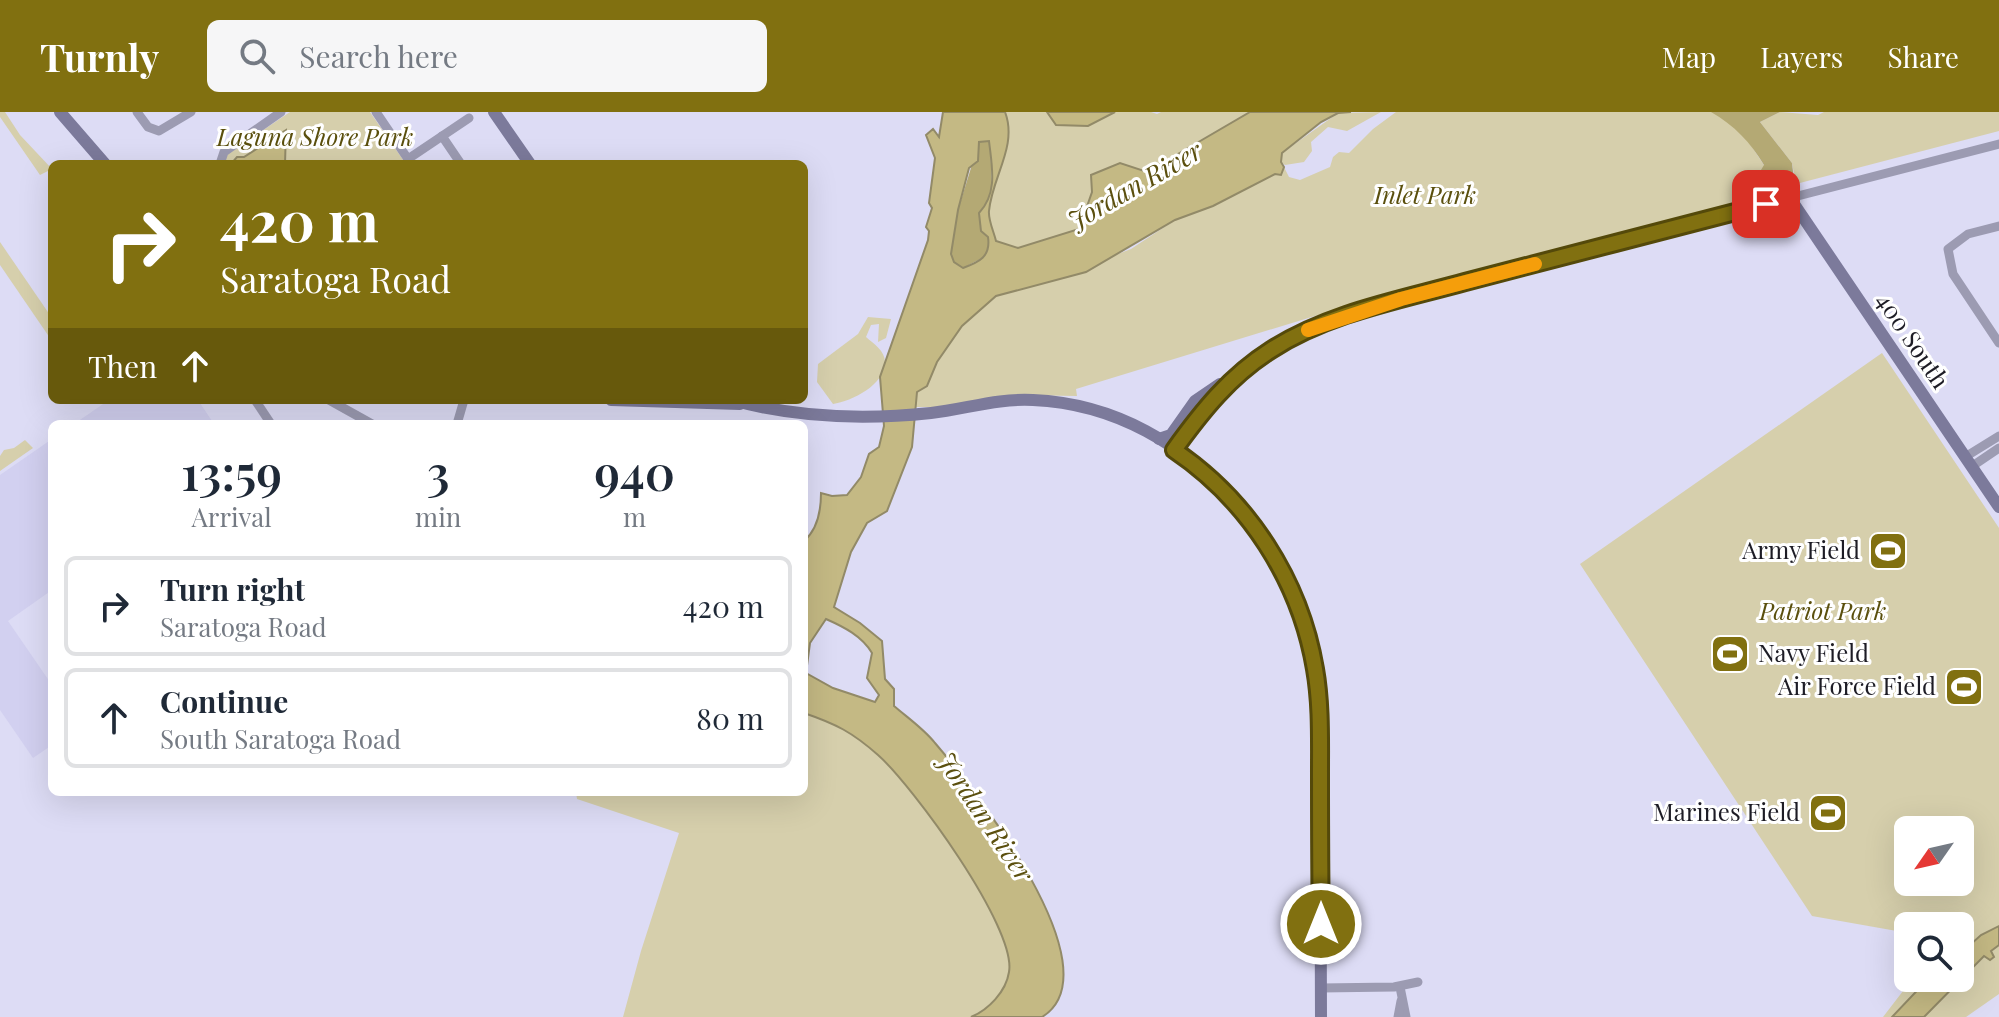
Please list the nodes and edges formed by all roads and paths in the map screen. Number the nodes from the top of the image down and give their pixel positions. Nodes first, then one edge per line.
1 (60, 112) edge
2 (137, 112) edge
3 (191, 112) edge
4 (281, 112) edge
5 (376, 112) edge
6 (494, 112) edge
7 (469, 118) dead end
8 (442, 136) junction
9 (1999, 144) edge
10 (102, 160) edge
11 (221, 160) edge
12 (409, 160) edge
13 (412, 160) edge
14 (458, 160) edge
15 (527, 160) edge
16 (1790, 198) junction
17 (1999, 226) edge
18 (1999, 343) edge
19 (1235, 377) junction
20 (336, 404) edge
21 (747, 404) edge
22 (365, 420) edge
23 (1999, 436) edge
24 (1159, 439) junction
25 (1999, 448) edge
26 (1174, 450) junction
27 (1968, 462) junction
28 (1999, 507) edge
29 (1418, 982) dead end
30 (1400, 987) junction
31 (1321, 988) junction
32 (1401, 1001) junction
33 (1321, 1017) edge
34 (1398, 1017) edge
35 (1406, 1017) edge

1 - 10 main road
2 - 3 street
4 - 11 street
5 - 12 street
6 - 15 main road
7 - 8 street
8 - 13 street
8 - 14 street
9 - 16 street
16 - 19 main road
16 - 27 main road, 400 South
17 - 18 street
19 - 24 main road
19 - 26 main road
20 - 22 street
21 - 24 main road
23 - 27 street
24 - 26 main road
25 - 27 street
26 - 31 main road
27 - 28 main road, 400 South
29 - 30 street
30 - 31 street
30 - 32 street
31 - 33 main road
32 - 34 street
32 - 35 street

